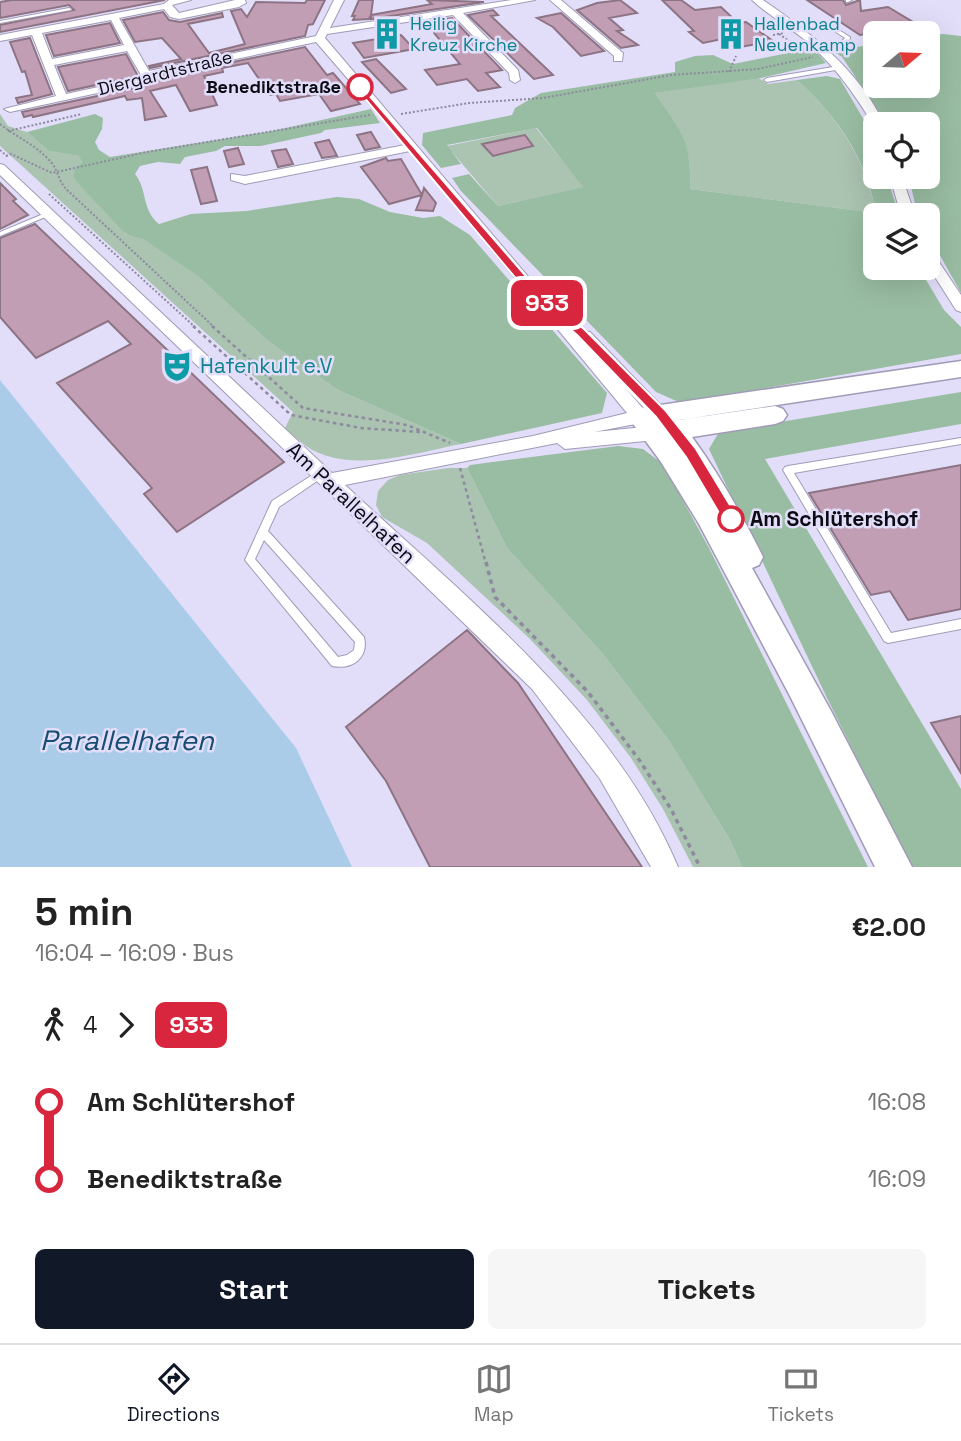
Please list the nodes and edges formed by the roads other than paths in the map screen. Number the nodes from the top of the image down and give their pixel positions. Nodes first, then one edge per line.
1 (186, 0) edge
2 (243, 0) edge
3 (339, 0) edge
4 (530, 0) edge
5 (555, 0) edge
6 (757, 0) edge
7 (167, 6) junction
8 (69, 9) dead end
9 (455, 11) junction
10 (114, 17) junction
11 (0, 22) edge
12 (794, 26) junction
13 (36, 31) junction
14 (322, 35) junction
15 (0, 38) edge
16 (130, 47) junction
17 (818, 47) junction
18 (618, 60) dead end
19 (48, 62) junction
20 (839, 68) junction
21 (146, 75) junction
22 (514, 80) dead end
23 (766, 80) dead end
24 (62, 98) junction
25 (10, 109) dead end
26 (873, 112) edge
27 (413, 148) junction
28 (8, 163) edge
29 (235, 177) dead end
30 (48, 214) junction
31 (0, 234) edge
32 (940, 274) edge
33 (958, 301) edge
34 (961, 369) edge
35 (961, 385) edge
36 (657, 424) junction
37 (961, 441) edge
38 (324, 478) junction
39 (262, 533) junction
40 (961, 624) edge
41 (665, 867) edge
42 (894, 867) edge

1 - 7 street
2 - 7 street
3 - 14 street
4 - 9 street
5 - 18 street
6 - 12 street
7 - 10 street
8 - 11 lane
9 - 14 street
9 - 22 street
10 - 13 street
10 - 16 street
12 - 17 street
12 - 17 lane
13 - 15 street
13 - 19 street
14 - 21 street, Diergardtstraße
14 - 27 street
16 - 19 street
16 - 21 street
17 - 20 street
19 - 24 street
20 - 23 lane
20 - 26 street
21 - 24 street, Diergardtstraße
24 - 25 street, Diergardtstraße
27 - 29 street
27 - 36 street
28 - 30 street, Am Parallelhafen
30 - 31 lane
30 - 38 street, Am Parallelhafen
32 - 33 street
34 - 36 street
35 - 36 street
36 - 38 street
36 - 42 street
37 - 40 lane
38 - 39 lane
38 - 41 street, Am Parallelhafen
39 - 39 lane

